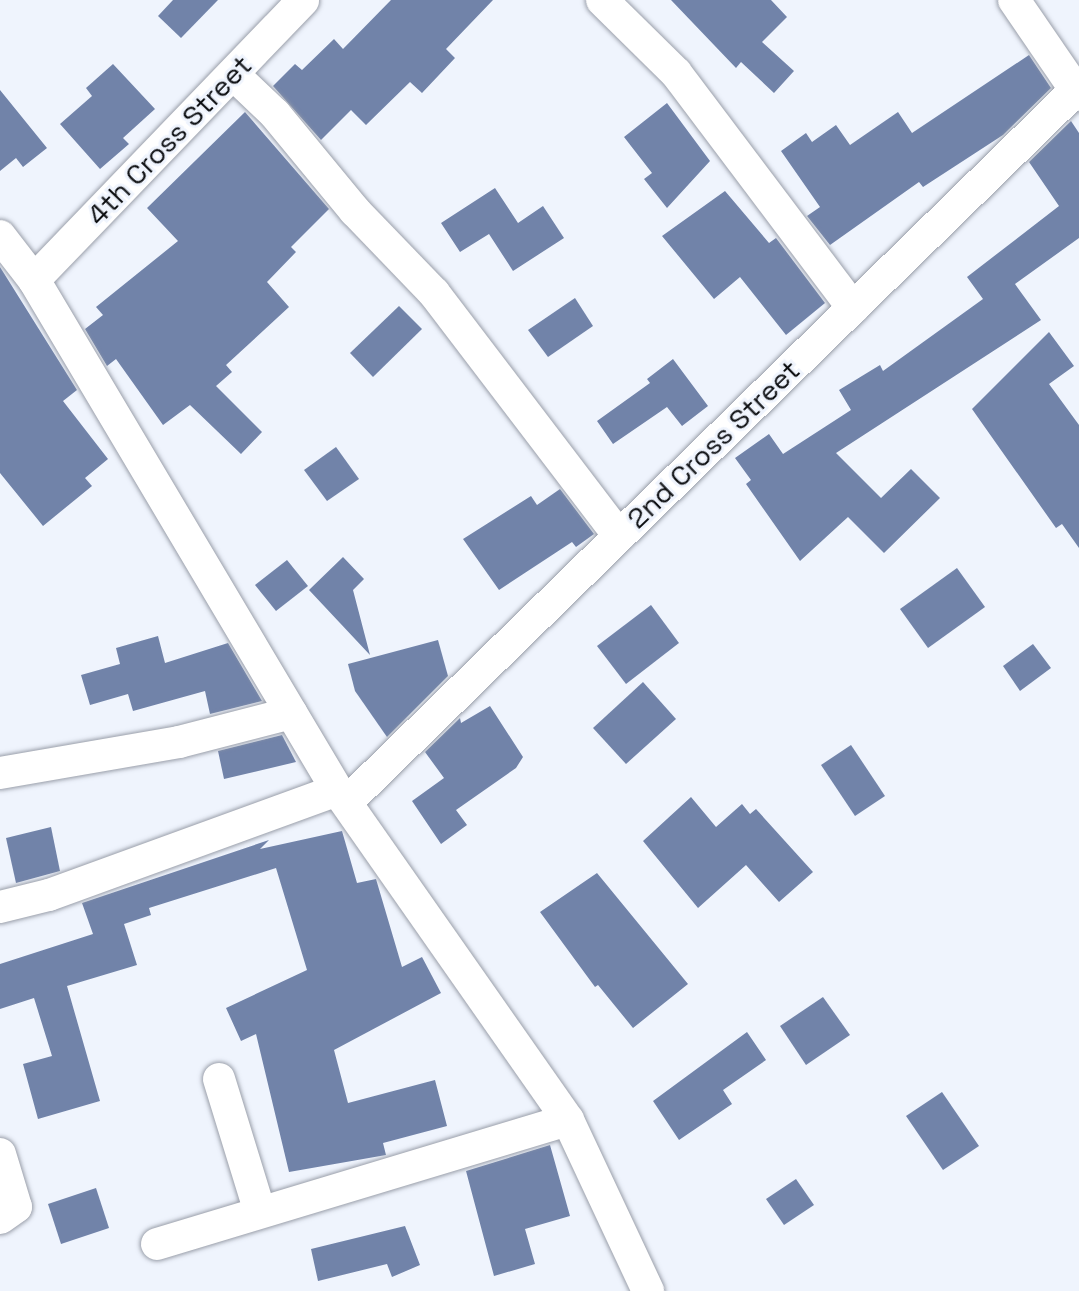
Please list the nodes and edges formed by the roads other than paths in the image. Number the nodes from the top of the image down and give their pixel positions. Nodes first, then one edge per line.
1 (303, 0) edge
2 (602, 0) edge
3 (1014, 0) edge
4 (233, 74) junction
5 (1078, 91) edge
6 (1, 241) edge
7 (34, 280) junction
8 (853, 308) junction
9 (619, 536) junction
10 (291, 713) junction
11 (0, 773) edge
12 (342, 795) junction
13 (0, 907) edge
14 (219, 1079) dead end
15 (568, 1120) junction
16 (0, 1154) edge
17 (260, 1212) junction
18 (0, 1218) edge
19 (157, 1244) dead end
20 (648, 1291) edge

1 - 4 street, 4th Cross Street
2 - 8 street
3 - 5 street
4 - 7 street, 4th Cross Street
4 - 9 street
5 - 8 street, 2nd Cross Street
6 - 7 street
7 - 10 street
8 - 9 street, 2nd Cross Street
9 - 12 street, 2nd Cross Street
10 - 11 street
10 - 12 street
12 - 13 street
12 - 15 street
14 - 17 street
15 - 17 street
15 - 20 street
16 - 18 street
17 - 19 street

